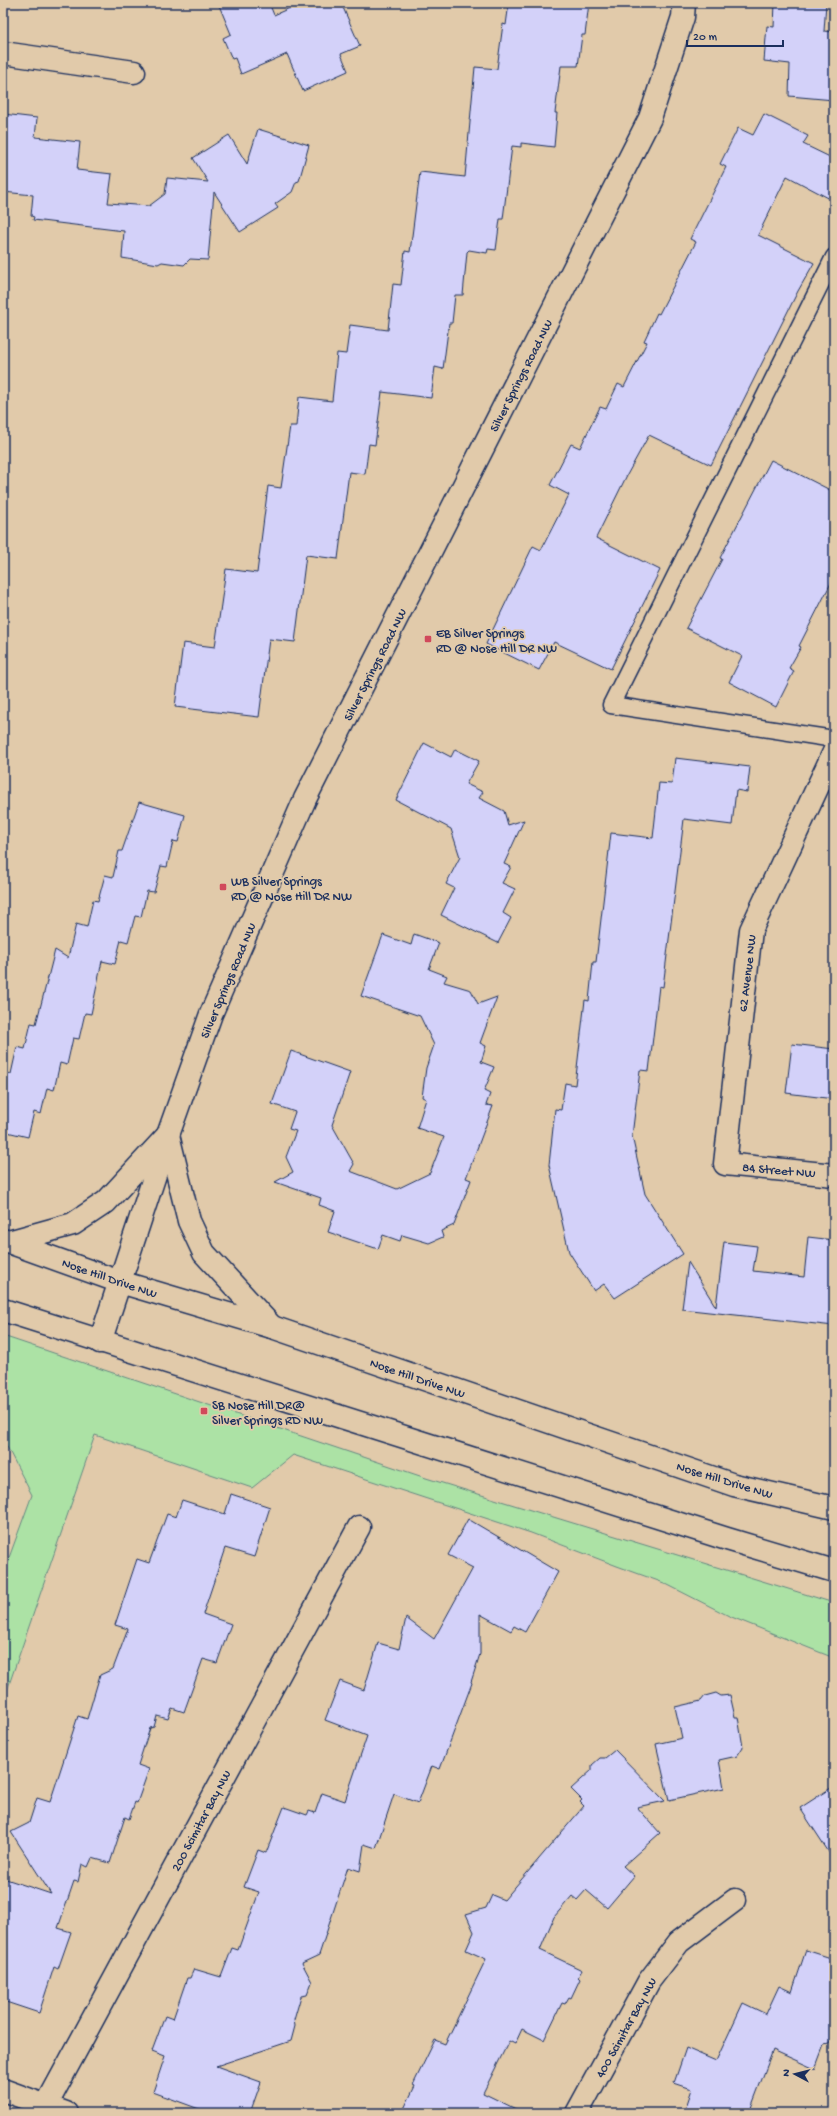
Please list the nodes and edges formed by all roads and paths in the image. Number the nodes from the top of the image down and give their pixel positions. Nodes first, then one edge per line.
1 (684, 3) edge
2 (3, 53) edge
3 (134, 72) dead end
4 (834, 257) edge
5 (834, 739) edge
6 (834, 752) edge
7 (168, 1135) junction
8 (725, 1164) joint
9 (834, 1175) edge
10 (6, 1241) edge
11 (120, 1282) junction
12 (3, 1310) edge
13 (272, 1327) junction
14 (100, 1342) junction
15 (834, 1508) edge
16 (359, 1527) dead end
17 (834, 1570) edge
18 (735, 1900) dead end
19 (3, 2090) edge
20 (44, 2110) edge
21 (66, 2113) edge
22 (577, 2113) edge

1 - 7 street, Silver Springs Road NW
2 - 3 street
4 - 5 lane
6 - 8 street, 62 Avenue NW
7 - 10 street
7 - 11 street, Silver Springs Road NW
7 - 13 street
8 - 9 street, 84 Street NW
10 - 11 street, Nose Hill Drive NW
11 - 13 street, Nose Hill Drive NW
11 - 14 street, Silver Springs Road NW
12 - 14 street
13 - 15 street, Nose Hill Drive NW
14 - 17 street
16 - 20 street, 200 Scimitar Bay NW
18 - 22 street, 400 Scimitar Bay NW
19 - 20 street
20 - 21 street

